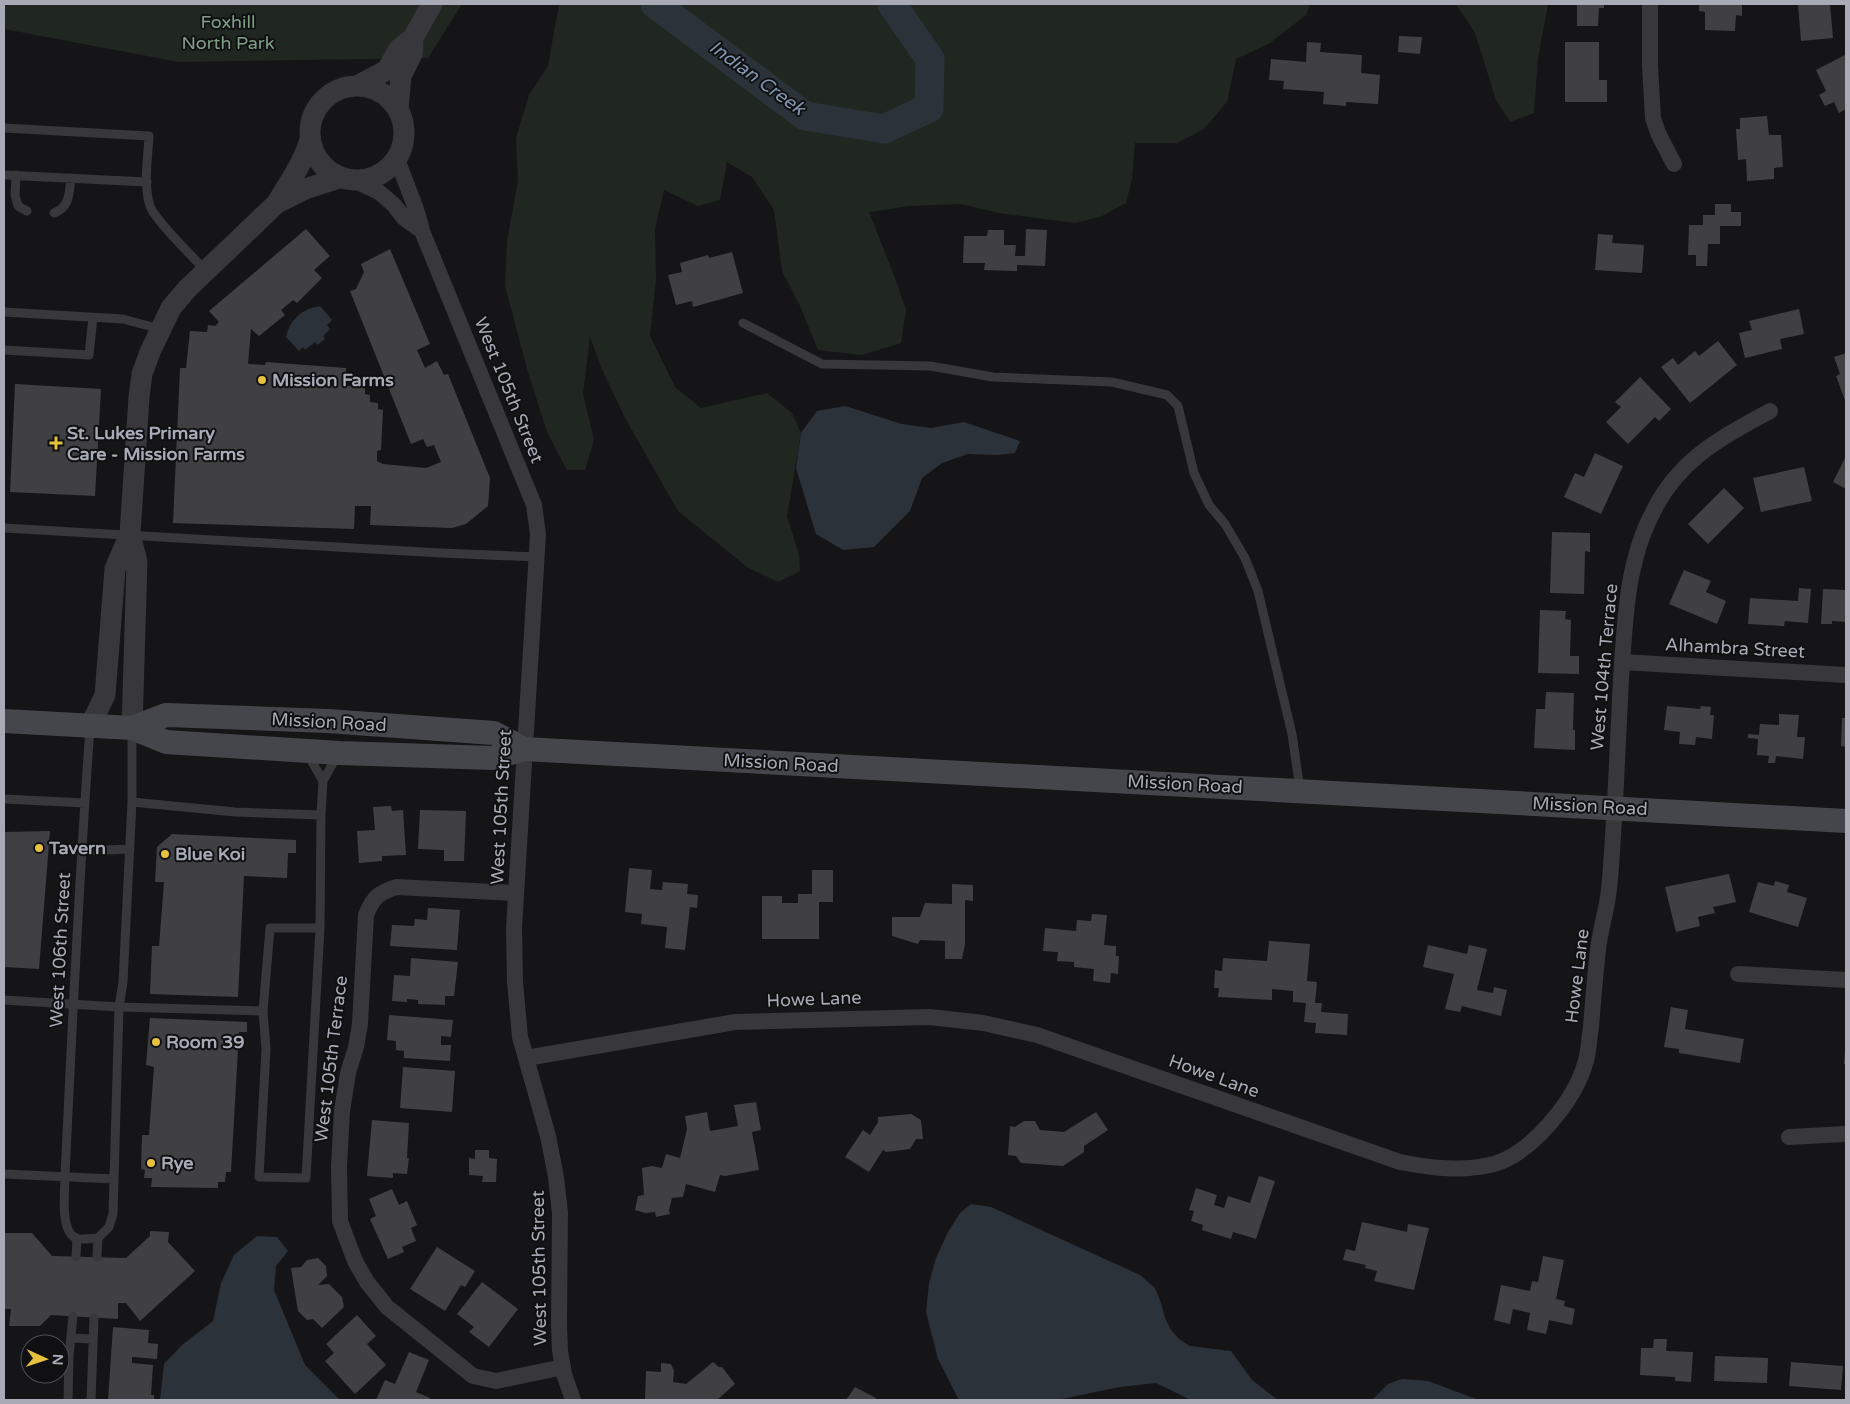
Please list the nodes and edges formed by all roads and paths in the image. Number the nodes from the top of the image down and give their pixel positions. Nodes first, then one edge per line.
1 (432, 4) edge
2 (1650, 4) edge
3 (413, 38) junction
4 (358, 86) junction
5 (398, 110) junction
6 (4, 128) edge
7 (310, 140) junction
8 (397, 158) junction
9 (1674, 164) dead end
10 (4, 175) edge
11 (16, 175) junction
12 (71, 178) junction
13 (347, 179) junction
14 (147, 182) junction
15 (278, 203) junction
16 (27, 211) dead end
17 (54, 213) dead end
18 (422, 231) junction
19 (206, 271) junction
20 (4, 312) edge
21 (93, 317) junction
22 (743, 323) dead end
23 (160, 329) junction
24 (4, 350) edge
25 (1770, 411) dead end
26 (4, 528) edge
27 (130, 534) junction
28 (537, 557) junction
29 (1622, 662) junction
30 (1846, 675) edge
31 (4, 721) edge
32 (90, 726) junction
33 (132, 728) junction
34 (524, 749) junction
35 (305, 751) junction
36 (339, 753) junction
37 (323, 781) junction
38 (1300, 790) junction
39 (4, 799) edge
40 (132, 802) junction
41 (85, 803) junction
42 (1614, 807) junction
43 (321, 815) junction
44 (1846, 821) edge
45 (130, 849) junction
46 (82, 851) junction
47 (516, 893) junction
48 (320, 928) junction
49 (1738, 974) dead end
50 (1846, 980) edge
51 (4, 1000) edge
52 (74, 1005) junction
53 (119, 1007) junction
54 (263, 1011) junction
55 (526, 1058) junction
56 (1846, 1134) edge
57 (1789, 1137) dead end
58 (4, 1174) edge
59 (65, 1176) junction
60 (114, 1178) junction
61 (77, 1238) junction
62 (98, 1238) junction
63 (76, 1256) dead end
64 (96, 1257) dead end
65 (73, 1316) dead end
66 (94, 1318) dead end
67 (71, 1338) junction
68 (93, 1339) junction
69 (562, 1366) junction
70 (68, 1400) edge
71 (91, 1400) edge
72 (573, 1400) edge

1 - 3 street
2 - 9 street
3 - 4 street
3 - 5 street
4 - 5 street
4 - 7 street
5 - 8 street
6 - 14 lane
7 - 13 street
7 - 15 street
8 - 13 street
8 - 18 street, West 105th Street
10 - 11 lane
11 - 12 lane
11 - 16 lane
12 - 14 lane
12 - 17 lane
13 - 15 street
13 - 18 street
14 - 19 lane
15 - 19 street
18 - 28 street, West 105th Street
19 - 23 street
20 - 21 lane
21 - 23 lane
21 - 24 lane
22 - 38 lane
23 - 27 street
25 - 29 street, West 104th Terrace
26 - 27 lane
27 - 28 lane
27 - 32 street
27 - 33 street
28 - 34 street, West 105th Street
29 - 30 street, Alhambra Street
29 - 42 street, West 104th Terrace
31 - 32 main road, Mission Road
32 - 33 main road, Mission Road
32 - 41 lane, West 106th Street
33 - 34 main road, Mission Road
33 - 35 main road, Mission Road
33 - 40 lane
34 - 36 main road, Mission Road
34 - 38 main road, Mission Road
34 - 47 street, West 105th Street
35 - 36 main road, Mission Road
35 - 37 lane
36 - 37 lane
37 - 43 lane
38 - 42 main road, Mission Road
39 - 41 lane
40 - 43 lane
40 - 45 lane
41 - 46 lane, West 106th Street
42 - 44 main road, Mission Road
42 - 55 street, Howe Lane
43 - 48 lane
45 - 46 lane
45 - 53 lane
46 - 52 lane, West 106th Street
47 - 55 street, West 105th Street
47 - 69 street, West 105th Terrace
48 - 54 lane
48 - 54 lane
49 - 50 street
51 - 52 lane
52 - 53 lane
52 - 59 lane, West 106th Street
53 - 54 lane
53 - 60 lane
55 - 69 street, West 105th Street
56 - 57 street
58 - 59 lane
59 - 60 lane
59 - 61 lane, West 106th Street
60 - 62 lane
61 - 62 lane
61 - 63 lane
62 - 64 lane
65 - 67 lane
66 - 68 lane
67 - 68 lane
67 - 70 lane
68 - 71 lane
69 - 72 street, West 105th Street

